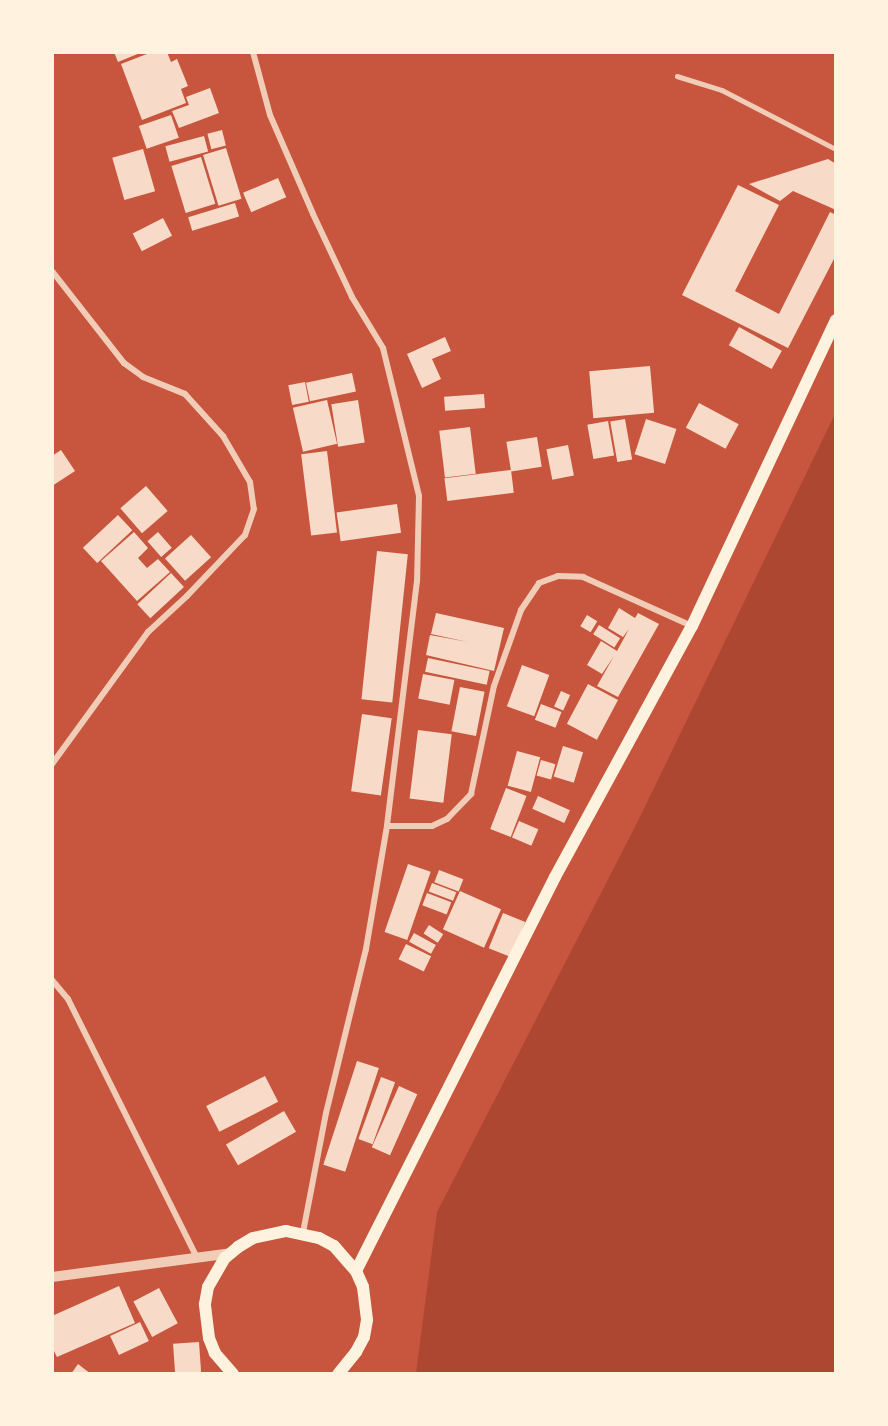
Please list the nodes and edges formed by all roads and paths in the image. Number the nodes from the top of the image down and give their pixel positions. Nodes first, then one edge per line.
1 (253, 52) edge
2 (677, 76) dead end
3 (836, 149) edge
4 (52, 271) edge
5 (836, 320) edge
6 (693, 626) junction
7 (52, 764) edge
8 (387, 826) junction
9 (52, 980) edge
10 (303, 1233) junction
11 (232, 1253) junction
12 (197, 1257) junction
13 (357, 1271) junction
14 (52, 1277) edge
15 (233, 1374) edge
16 (338, 1374) edge

1 - 8 street
2 - 3 lane
4 - 7 street
5 - 6 main road
6 - 8 street
6 - 13 main road
8 - 10 street
9 - 12 street
10 - 11 main road
10 - 13 main road
11 - 12 street
11 - 15 main road
12 - 14 street
13 - 16 main road

